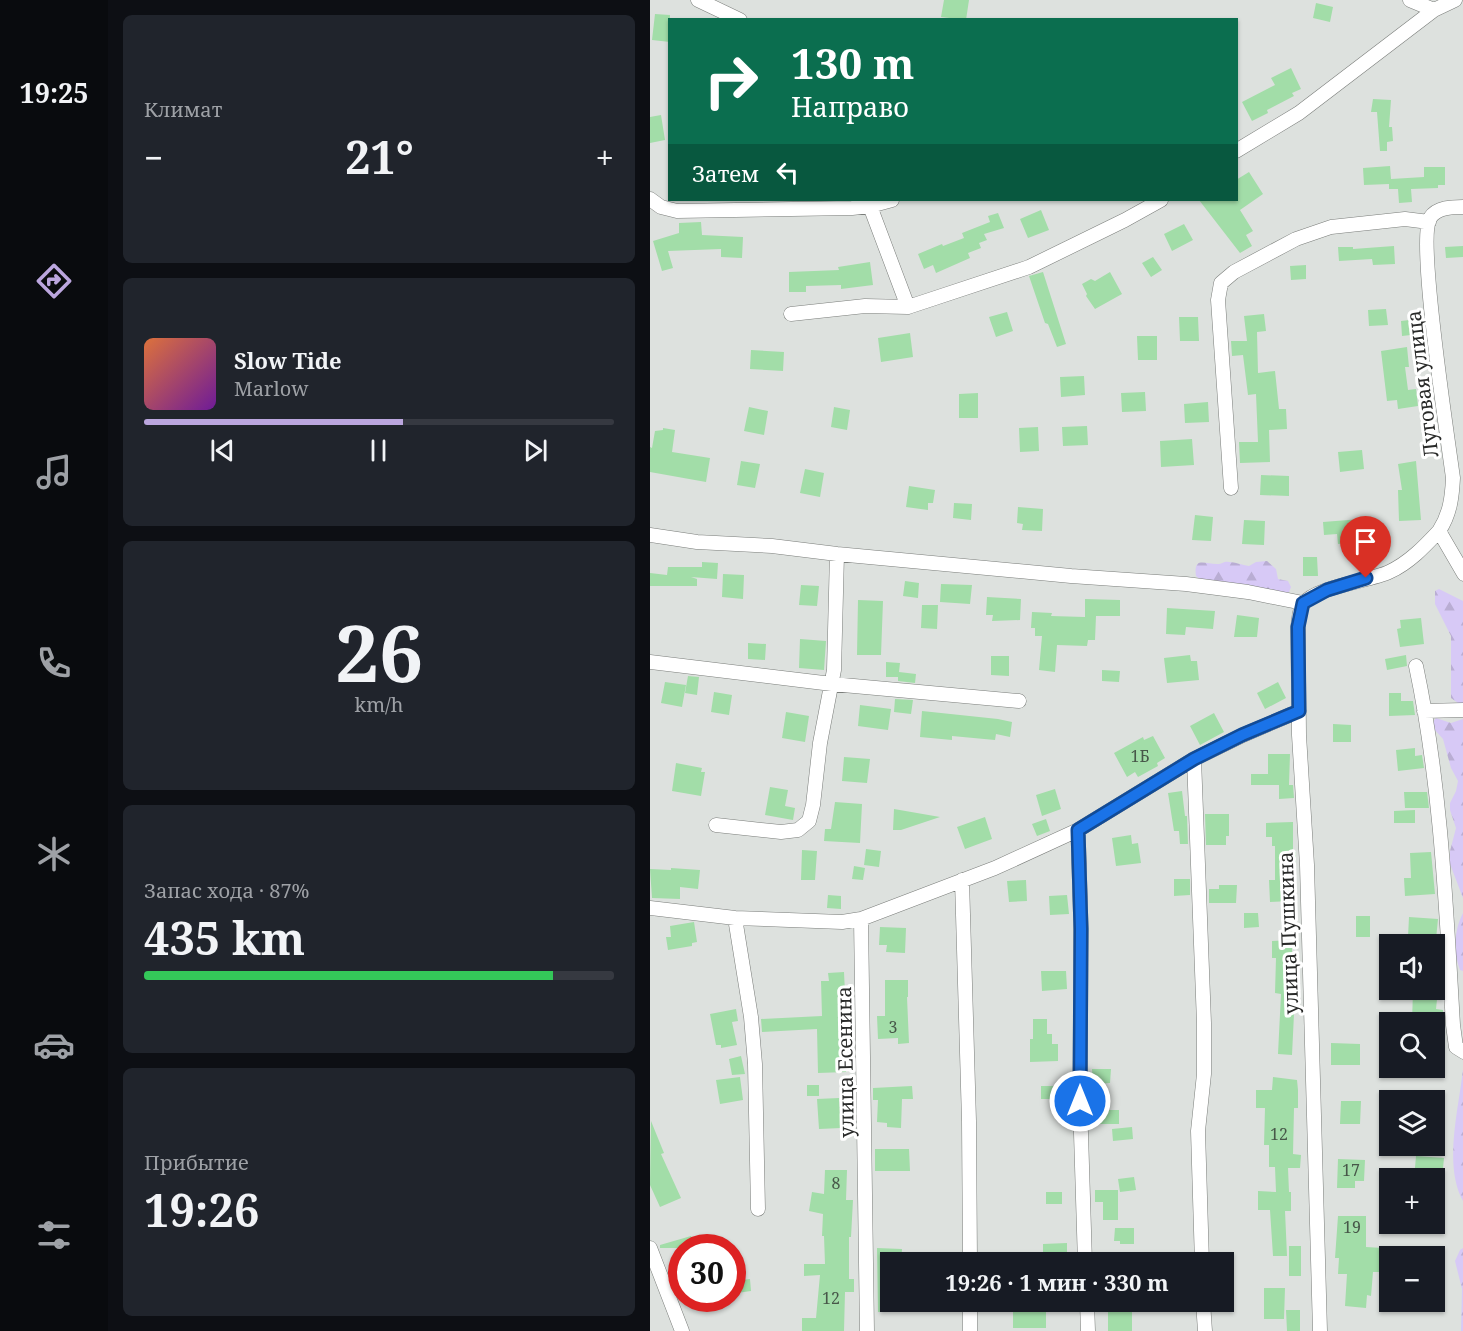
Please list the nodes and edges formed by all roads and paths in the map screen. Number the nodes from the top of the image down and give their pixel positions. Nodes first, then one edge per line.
1 (698, 0) edge
2 (1410, 0) edge
3 (1455, 0) edge
4 (1434, 10) junction
5 (736, 18) edge
6 (1238, 150) edge
7 (650, 199) edge
8 (888, 201) edge
9 (1159, 201) edge
10 (870, 206) junction
11 (1463, 207) edge
12 (1429, 222) junction
13 (908, 307) junction
14 (791, 314) dead end
15 (1231, 488) dead end
16 (1439, 531) junction
17 (650, 535) edge
18 (837, 554) junction
19 (1463, 574) edge
20 (1303, 603) junction
21 (650, 663) edge
22 (1416, 666) dead end
23 (832, 684) junction
24 (1019, 701) dead end
25 (1463, 710) edge
26 (1299, 711) junction
27 (1424, 711) junction
28 (1194, 759) junction
29 (716, 825) dead end
30 (1078, 830) junction
31 (962, 880) junction
32 (650, 908) edge
33 (735, 918) junction
34 (861, 919) junction
35 (1463, 1052) edge
36 (758, 1209) dead end
37 (650, 1248) edge
38 (970, 1252) edge
39 (1085, 1252) edge
40 (1202, 1252) edge
41 (970, 1312) edge
42 (1087, 1312) edge
43 (1204, 1312) edge
44 (682, 1331) edge
45 (867, 1331) edge
46 (970, 1331) edge
47 (1088, 1331) edge
48 (1205, 1331) edge
49 (1320, 1331) edge

1 - 5 street
2 - 4 street
3 - 4 street
4 - 6 street
7 - 10 street
8 - 10 street
9 - 13 street
10 - 13 street
11 - 12 street
12 - 15 street
12 - 16 street, Луговая улица
13 - 14 street
16 - 19 street
16 - 20 street
17 - 18 street
18 - 20 street
18 - 23 street
20 - 26 street, улица Пушкина
21 - 23 street
22 - 27 street
23 - 24 street
23 - 29 street
25 - 27 street
26 - 28 street
26 - 49 street, улица Пушкина
27 - 35 street
28 - 30 street
28 - 40 street
30 - 31 street
30 - 39 street
31 - 34 street
31 - 38 street
32 - 33 street
33 - 34 street
33 - 36 street
34 - 45 street, улица Есенина
37 - 44 street
41 - 46 street
42 - 47 street
43 - 48 street

